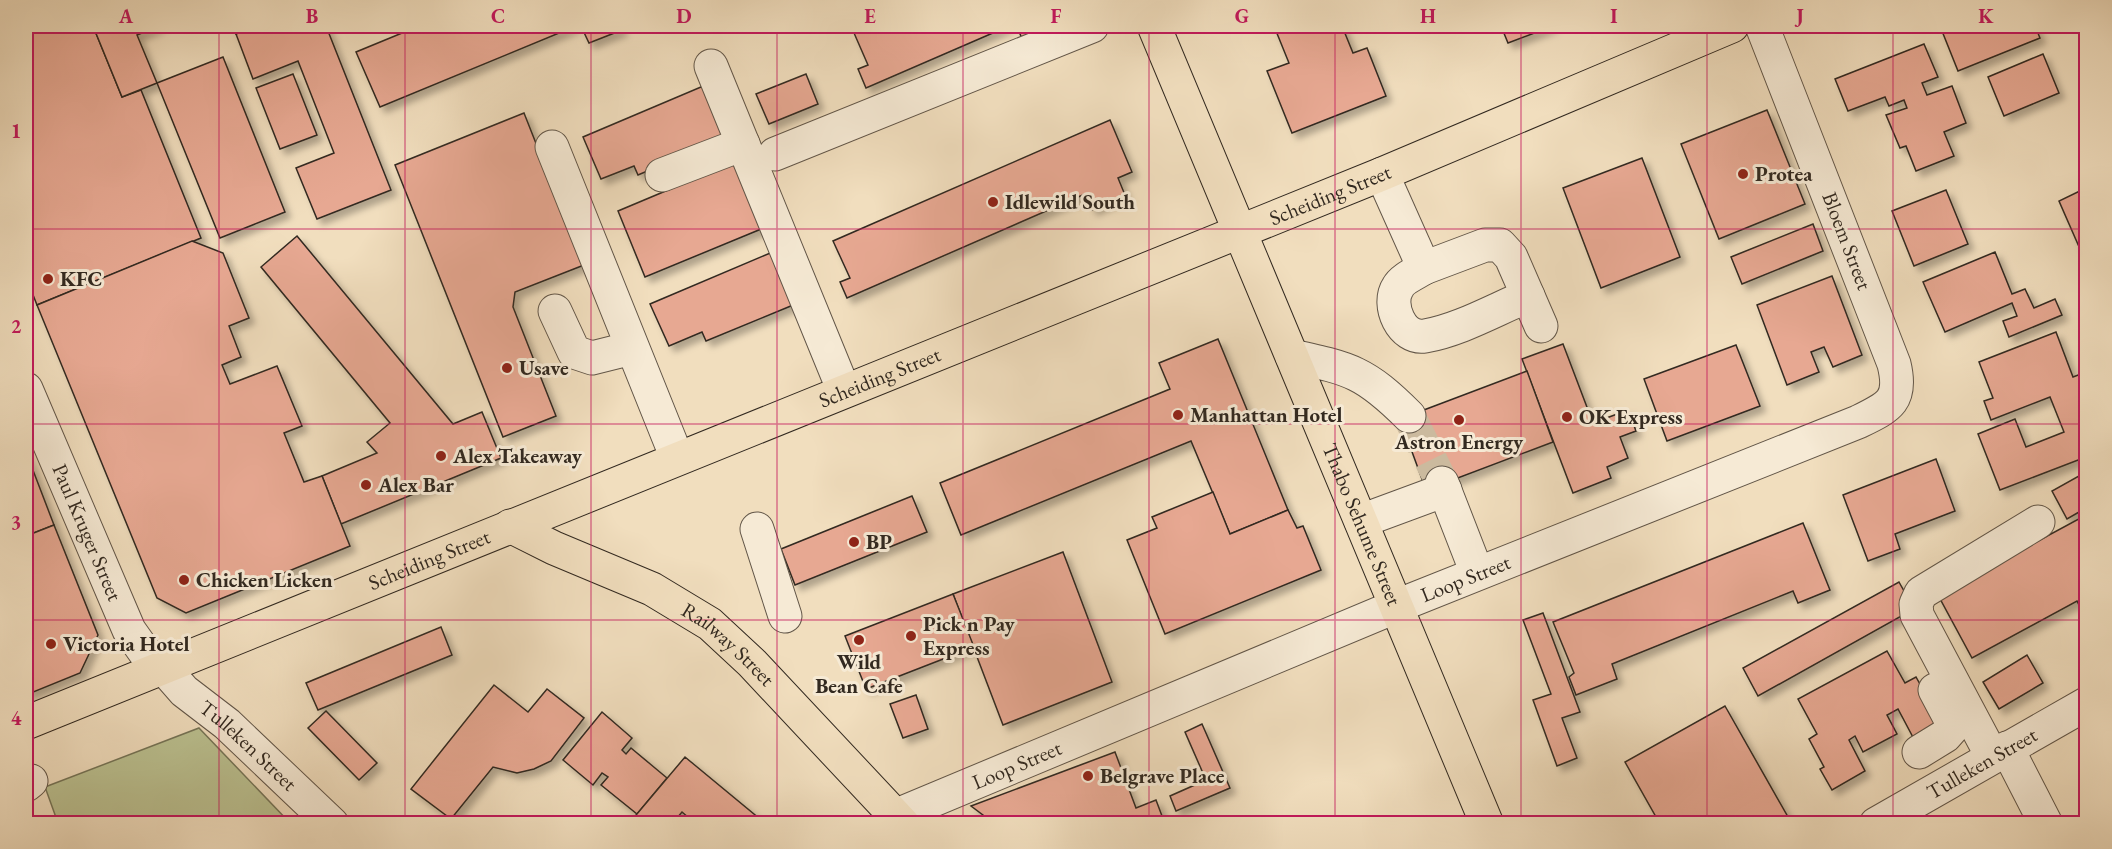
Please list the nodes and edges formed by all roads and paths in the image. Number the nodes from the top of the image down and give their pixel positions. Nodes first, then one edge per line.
1 (1092, 26) edge
2 (1154, 26) edge
3 (1732, 26) edge
4 (1762, 26) edge
5 (711, 66) dead end
6 (743, 144) junction
7 (552, 147) dead end
8 (775, 154) dead end
9 (1382, 174) junction
10 (662, 175) dead end
11 (1239, 230) junction
12 (1424, 268) junction
13 (1528, 296) junction
14 (555, 311) dead end
15 (1542, 326) dead end
16 (632, 348) junction
17 (1292, 357) junction
18 (26, 389) edge
19 (844, 391) junction
20 (1898, 392) joint
21 (1409, 416) tunnel mouth
22 (677, 458) junction
23 (1361, 521) junction
24 (2038, 522) dead end
25 (510, 526) junction
26 (757, 529) dead end
27 (1477, 573) junction
28 (1397, 606) junction
29 (785, 616) dead end
30 (1901, 627) dead end
31 (163, 667) junction
32 (2086, 704) edge
33 (26, 723) edge
34 (1988, 758) junction
35 (899, 820) edge
36 (332, 824) edge
37 (1487, 824) edge
38 (1876, 824) edge
39 (2046, 824) edge

1 - 8 street
2 - 11 main road, Thabo Sehume Street
3 - 9 main road, Scheiding Street
4 - 20 street, Bloem Street
5 - 6 street
6 - 10 street
6 - 19 street
7 - 16 street
9 - 11 main road, Scheiding Street
9 - 12 street
11 - 17 main road, Thabo Sehume Street
11 - 19 main road, Scheiding Street
12 - 13 street
12 - 13 street
13 - 15 street
14 - 16 street
16 - 22 street
17 - 21 street
17 - 23 main road, Thabo Sehume Street
18 - 31 street, Paul Kruger Street
19 - 22 main road, Scheiding Street
20 - 27 street, Loop Street
22 - 25 main road, Scheiding Street
23 - 27 street
23 - 28 main road, Thabo Sehume Street
24 - 34 street
25 - 31 main road, Scheiding Street
25 - 35 main road, Railway Street
26 - 29 street
27 - 28 street, Loop Street
28 - 35 street, Loop Street
28 - 37 main road, Thabo Sehume Street
30 - 34 street
31 - 33 main road, Scheiding Street
31 - 36 street, Tulleken Street
32 - 34 street, Tulleken Street
34 - 38 street, Tulleken Street
34 - 39 street

